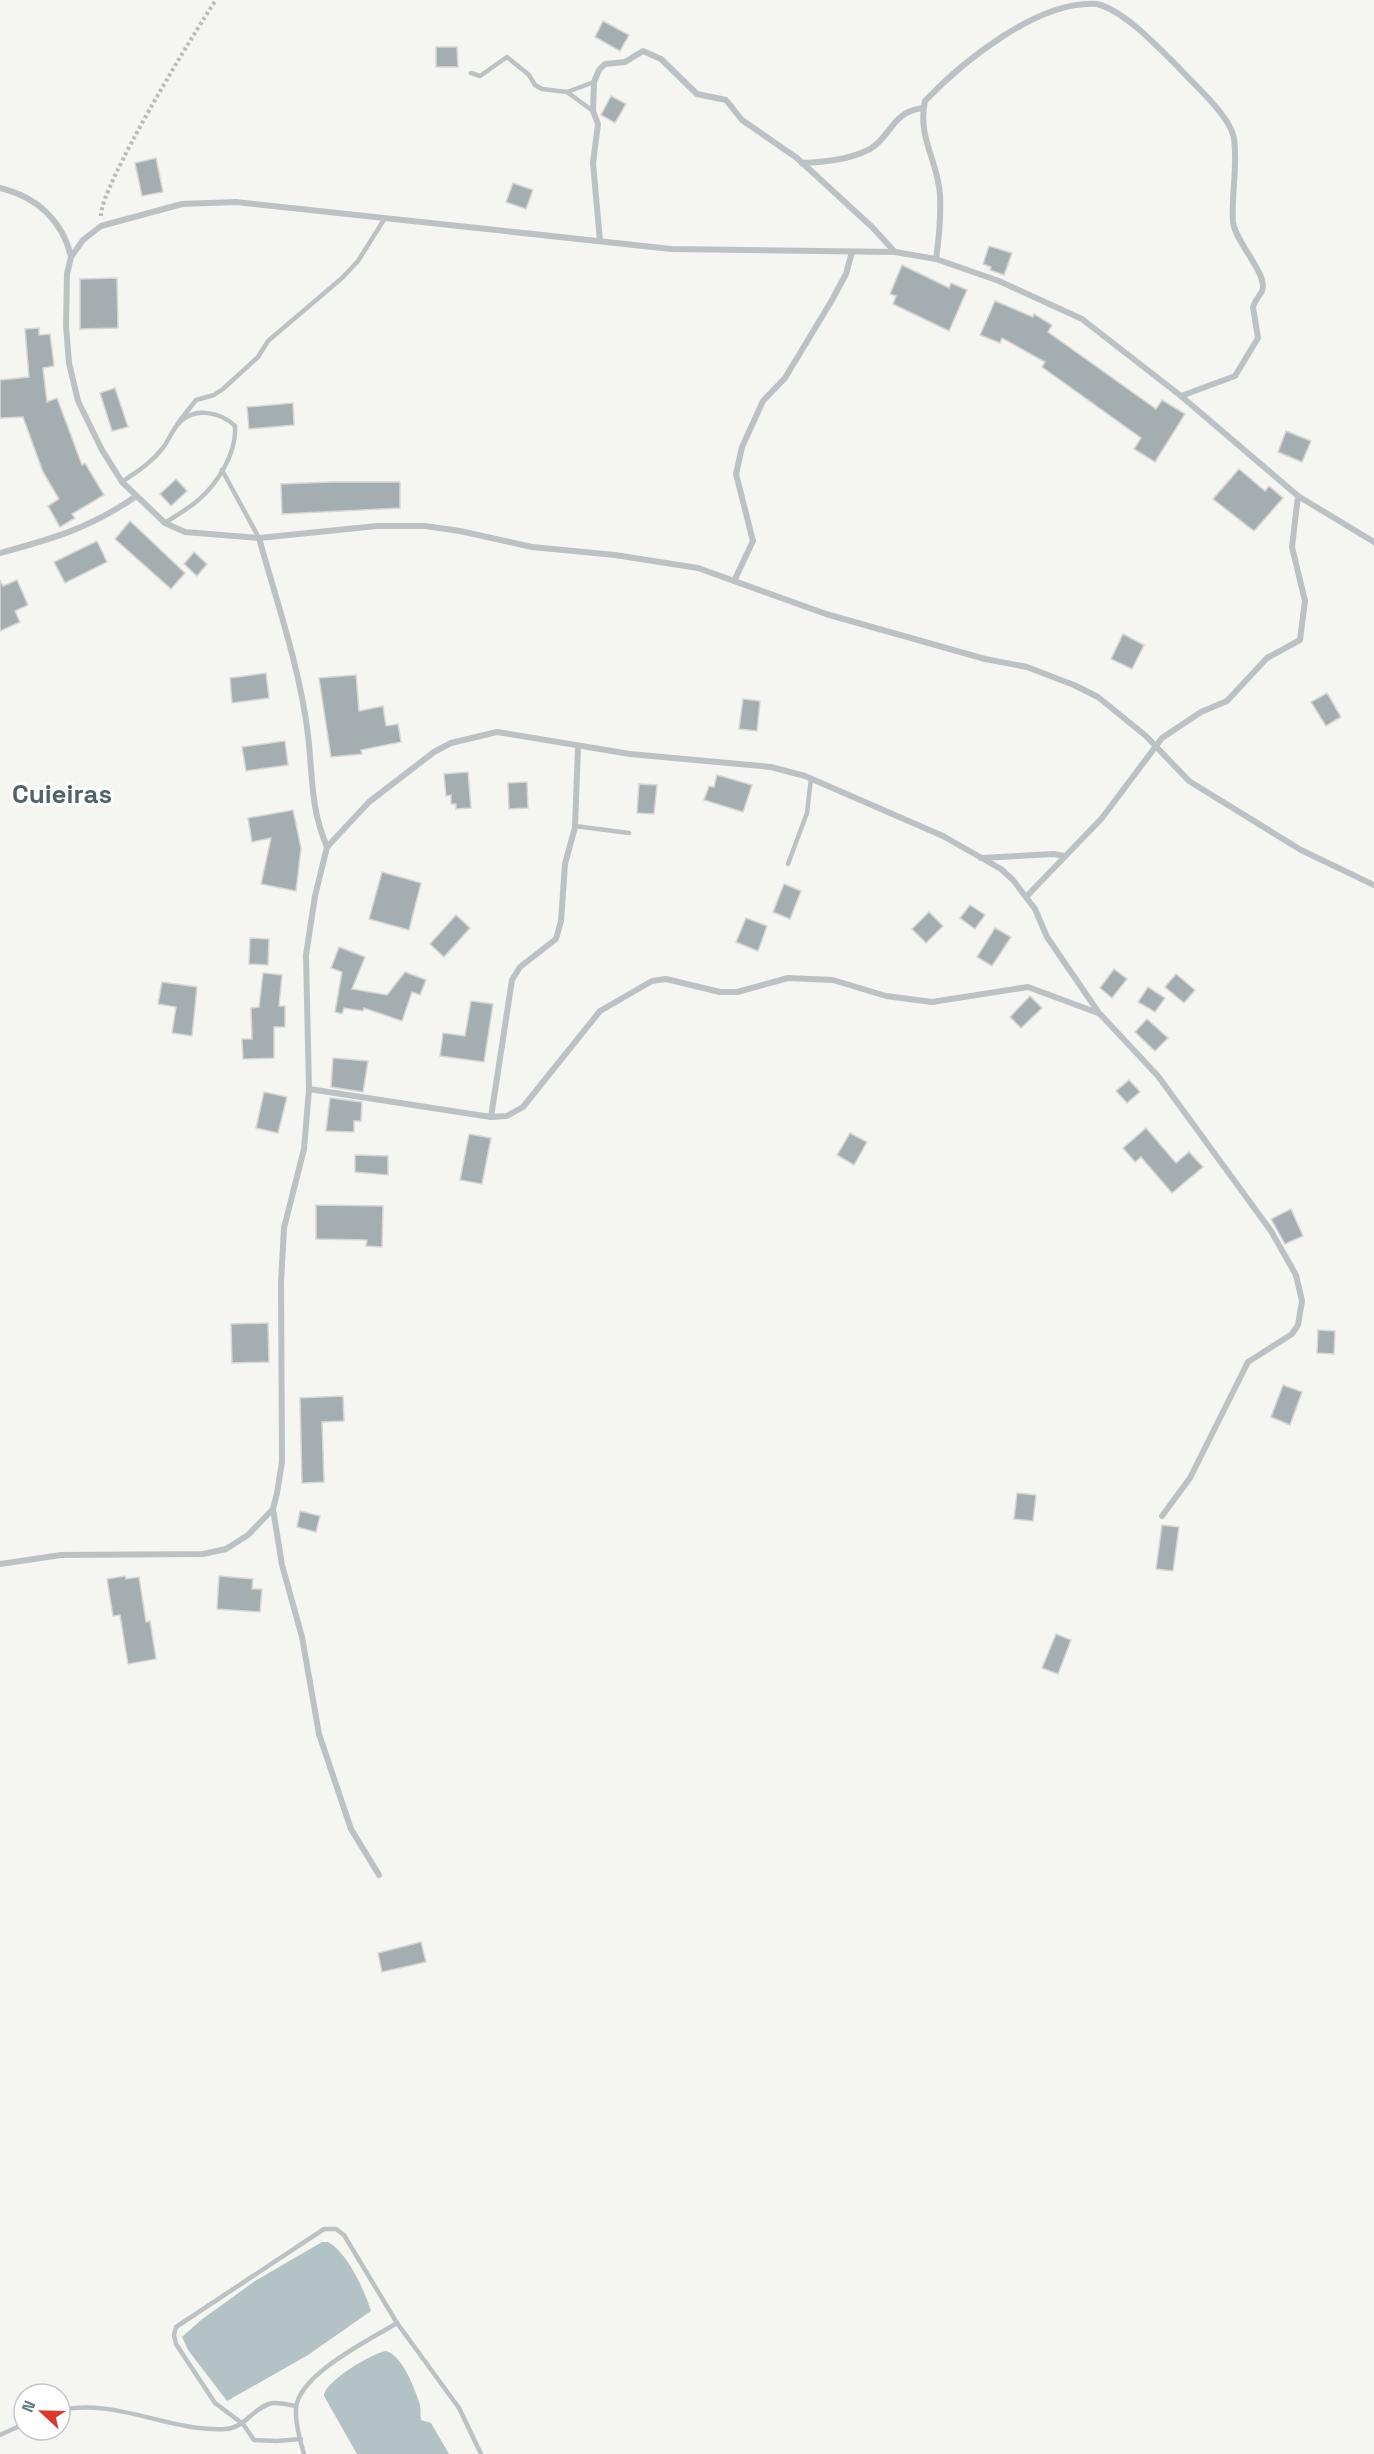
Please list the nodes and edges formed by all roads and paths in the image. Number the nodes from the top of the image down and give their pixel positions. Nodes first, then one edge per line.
1 (216, 0) edge
2 (471, 73) dead end
3 (594, 82) junction
4 (567, 92) junction
5 (923, 108) junction
6 (593, 111) junction
7 (802, 163) junction
8 (0, 188) edge
9 (385, 218) junction
10 (101, 226) junction
11 (600, 241) junction
12 (852, 252) junction
13 (895, 252) junction
14 (71, 257) junction
15 (936, 259) junction
16 (1181, 396) junction
17 (178, 423) junction
18 (222, 470) junction
19 (123, 482) junction
20 (1298, 496) junction
21 (135, 497) junction
22 (165, 523) junction
23 (259, 538) junction
24 (1374, 542) edge
25 (0, 553) edge
26 (734, 580) junction
27 (578, 746) junction
28 (1156, 746) junction
29 (811, 778) junction
30 (575, 826) junction
31 (629, 833) dead end
32 (327, 847) junction
33 (1064, 856) junction
34 (980, 858) junction
35 (788, 864) dead end
36 (1374, 885) edge
37 (1026, 897) junction
38 (1099, 1013) junction
39 (309, 1089) junction
40 (491, 1117) junction
41 (273, 1509) junction
42 (1162, 1516) dead end
43 (0, 1564) edge
44 (379, 1875) dead end
45 (397, 2323) junction
46 (296, 2406) junction
47 (72, 2409) edge
48 (243, 2424) junction
49 (301, 2439) junction
50 (304, 2454) edge
51 (481, 2454) edge

1 - 10 path
2 - 4 lane
3 - 4 lane
3 - 6 street
3 - 7 street
4 - 6 lane
5 - 7 street
5 - 15 street
5 - 16 street
6 - 11 street
7 - 13 street
8 - 14 street
9 - 10 street
9 - 11 street
9 - 17 lane
10 - 14 street
11 - 12 street
12 - 13 street
12 - 26 street
13 - 15 street
14 - 19 street
15 - 16 street
16 - 20 street
17 - 18 lane
17 - 19 lane
18 - 22 lane
18 - 23 lane
19 - 21 street
20 - 24 street
20 - 28 street
21 - 22 street
21 - 25 street
22 - 23 street
23 - 26 street
23 - 32 street
26 - 28 street
27 - 29 street
27 - 30 street
27 - 32 street
28 - 33 street
28 - 36 street
29 - 34 street
29 - 35 lane
30 - 31 lane
30 - 40 street
32 - 39 street
33 - 34 street
33 - 37 street
34 - 37 street
37 - 38 street
38 - 40 street
38 - 42 street
39 - 40 street
39 - 41 street
41 - 43 street
41 - 44 street
45 - 46 lane
45 - 48 lane
45 - 51 lane
46 - 48 lane
46 - 49 lane
47 - 48 lane
48 - 49 lane
49 - 50 lane

